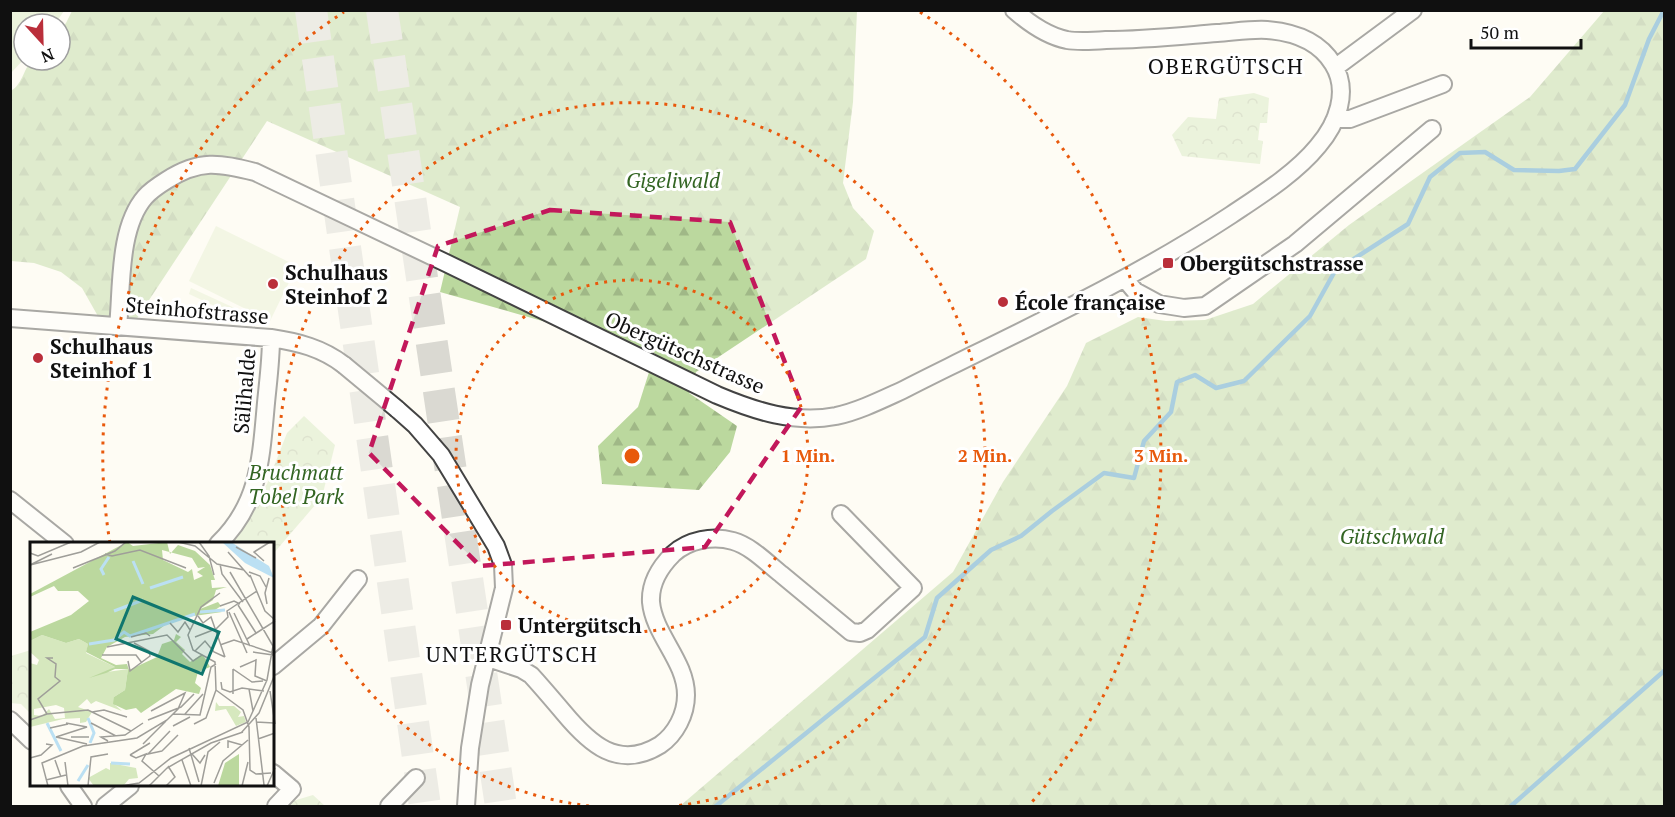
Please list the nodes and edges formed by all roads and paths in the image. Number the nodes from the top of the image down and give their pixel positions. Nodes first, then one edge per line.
1 (1014, 10) edge
2 (1413, 10) edge
3 (1336, 67) junction
4 (1443, 84) dead end
5 (1335, 119) junction
6 (1432, 129) dead end
7 (1125, 279) junction
8 (10, 318) edge
9 (118, 327) junction
10 (271, 338) junction
11 (10, 500) edge
12 (841, 514) dead end
13 (62, 542) edge
14 (220, 542) edge
15 (358, 579) dead end
16 (488, 658) junction
17 (274, 665) edge
18 (10, 720) edge
19 (30, 739) edge
20 (274, 774) edge
21 (416, 778) dead end
22 (70, 787) edge
23 (129, 787) edge
24 (83, 807) edge
25 (105, 807) edge
26 (276, 807) edge
27 (389, 807) edge
28 (466, 807) edge

1 - 3 street
2 - 3 street
3 - 5 street, Obergütschstrasse
4 - 5 street
5 - 7 street, Obergütschstrasse
6 - 7 street
7 - 9 street, Obergütschstrasse
8 - 9 street, Steinhofstrasse
9 - 10 street, Steinhofstrasse
10 - 14 street, Sälihalde
10 - 16 street, Steinhofstrasse, bridge
11 - 13 street
12 - 16 street
15 - 17 street
16 - 28 street, Steinhofstrasse
18 - 19 street
20 - 26 street
21 - 27 street
22 - 24 street
23 - 25 street

